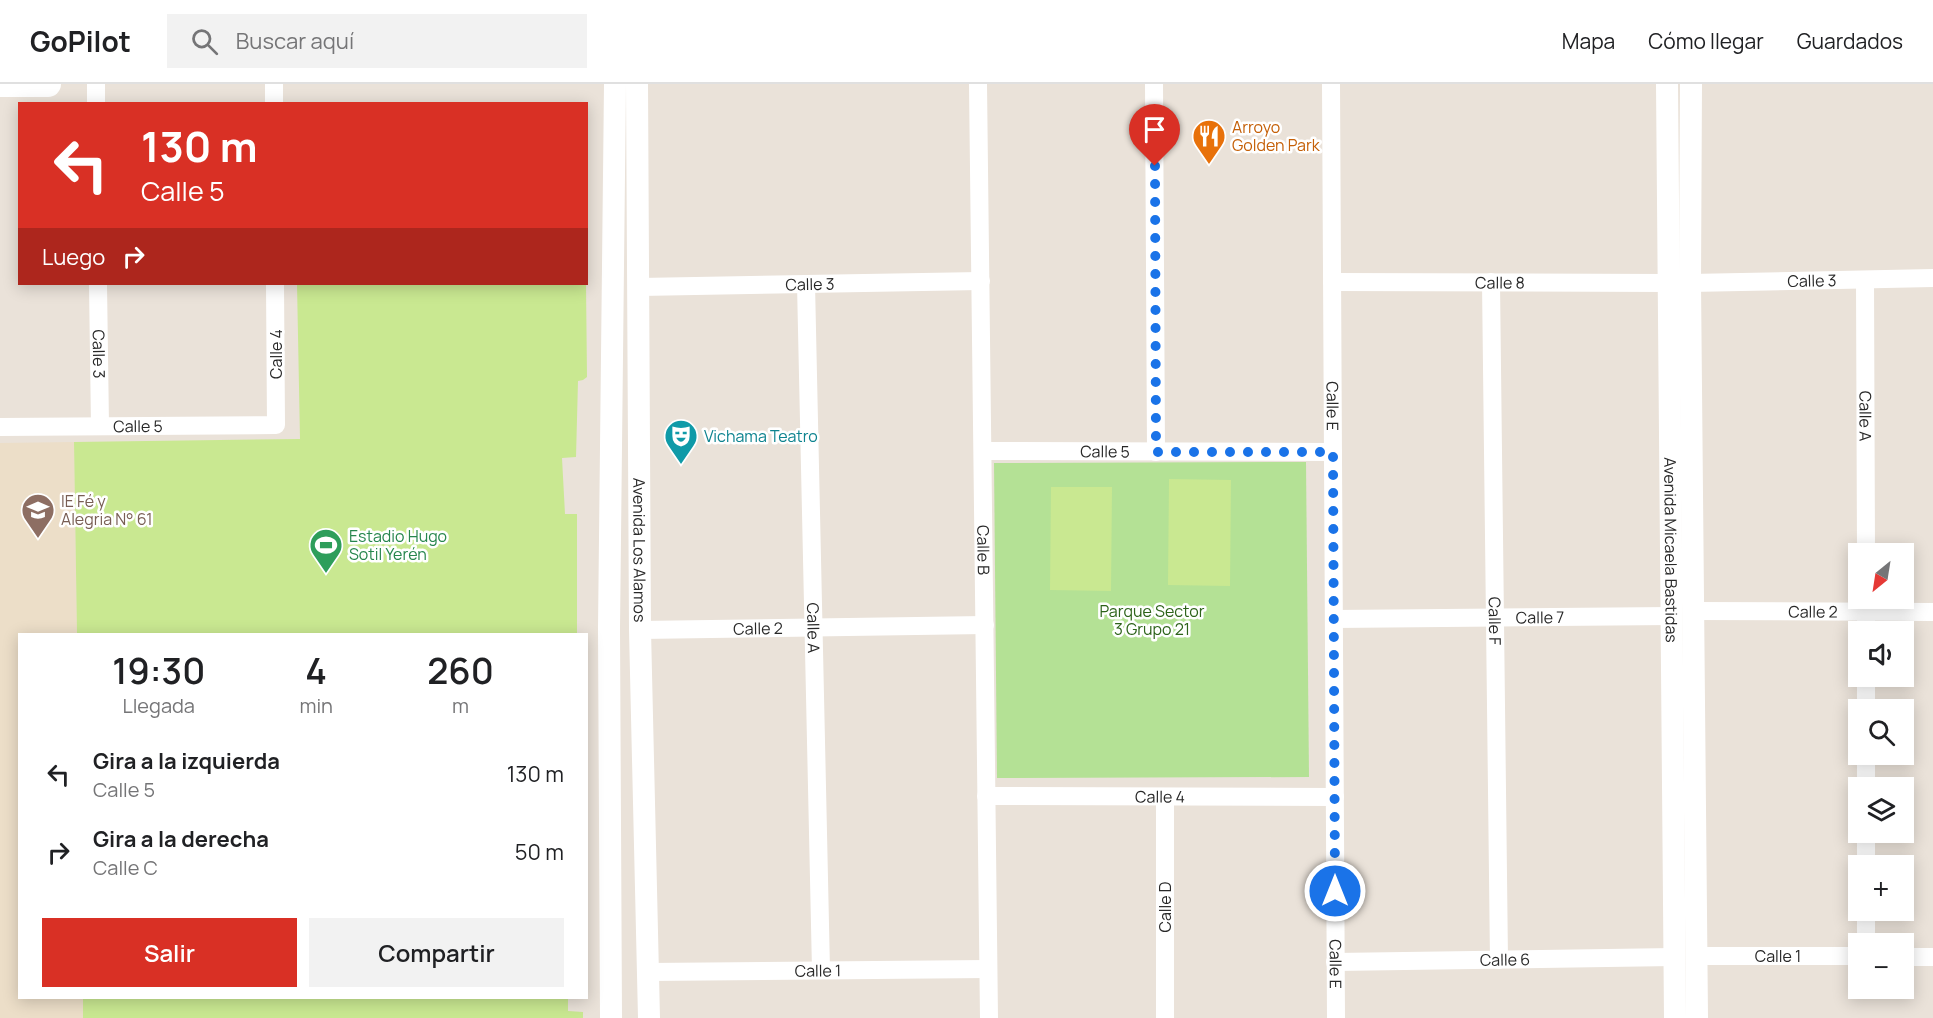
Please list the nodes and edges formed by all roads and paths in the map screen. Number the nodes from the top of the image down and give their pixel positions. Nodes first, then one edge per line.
1 (0, 84) edge
2 (48, 84) edge
3 (96, 84) edge
4 (274, 84) edge
5 (615, 84) edge
6 (637, 84) edge
7 (978, 84) edge
8 (1154, 84) edge
9 (1331, 84) edge
10 (1667, 84) edge
11 (1691, 84) edge
12 (96, 102) edge
13 (274, 102) edge
14 (1933, 278) edge
15 (1865, 280) junction
16 (981, 281) junction
17 (1332, 282) junction
18 (1491, 282) junction
19 (1679, 283) junction
20 (806, 284) junction
21 (98, 285) edge
22 (275, 285) edge
23 (639, 287) junction
24 (612, 315) junction
25 (639, 315) junction
26 (276, 425) joint
27 (100, 426) junction
28 (0, 427) edge
29 (982, 451) junction
30 (1156, 452) junction
31 (1333, 452) junction
32 (1866, 543) edge
33 (1848, 606) edge
34 (1904, 609) edge
35 (1933, 612) edge
36 (1683, 614) junction
37 (1496, 618) junction
38 (1334, 619) junction
39 (985, 625) junction
40 (813, 628) junction
41 (640, 630) junction
42 (986, 796) junction
43 (1165, 797) junction
44 (1335, 797) junction
45 (1697, 956) junction
46 (1848, 956) edge
47 (1674, 957) junction
48 (1914, 957) edge
49 (1933, 957) edge
50 (1499, 960) junction
51 (1335, 962) junction
52 (988, 969) junction
53 (821, 970) junction
54 (648, 972) junction
55 (611, 1018) edge
56 (648, 1018) edge
57 (989, 1018) edge
58 (1166, 1018) edge
59 (1336, 1018) edge
60 (1675, 1018) edge
61 (1697, 1018) edge

1 - 2 main road
3 - 12 street
4 - 13 street
5 - 24 street, Avenida Los Alamos
6 - 23 street, Avenida Los Alamos
7 - 16 street, Calle B
8 - 30 street
9 - 17 street, Calle E
10 - 19 street, Avenida Micaela Bastidas
11 - 19 street, Avenida Micaela Bastidas
14 - 15 street, Calle 3
15 - 19 street, Calle 3
15 - 32 street, Calle A
16 - 20 street, Calle 3
16 - 29 street, Calle B
17 - 18 street, Calle 8
17 - 31 street, Calle E
18 - 19 street, Calle 8
18 - 37 street, Calle F
19 - 36 street, Avenida Micaela Bastidas
20 - 23 street, Calle 3
20 - 40 street, Calle A
21 - 27 street, Calle 3
22 - 26 street, Calle 4
23 - 25 street, Avenida Los Alamos
24 - 25 street
24 - 55 street, Avenida Los Alamos
25 - 41 street, Avenida Los Alamos
26 - 27 street, Calle 5
27 - 28 street, Calle 5
29 - 30 street, Calle 5
29 - 39 street, Calle B
30 - 31 street, Calle 5
31 - 38 street, Calle E
33 - 36 street, Calle 2
34 - 35 street, Calle 2
36 - 37 street, Calle 7
36 - 45 street, Avenida Micaela Bastidas
36 - 47 street, Avenida Micaela Bastidas
37 - 38 street, Calle 7
37 - 50 street, Calle F
38 - 44 street, Calle E
39 - 40 street, Calle 2
39 - 42 street, Calle B
40 - 41 street, Calle 2
40 - 53 street, Calle A
41 - 54 street, Avenida Los Alamos
42 - 43 street, Calle 4
42 - 52 street, Calle B
43 - 44 street, Calle 4
43 - 58 street, Calle D
44 - 51 street, Calle E
45 - 46 street, Calle 1
45 - 61 street, Avenida Micaela Bastidas
47 - 50 street, Calle 6
47 - 60 street, Avenida Micaela Bastidas
48 - 49 street
50 - 51 street, Calle 6
51 - 59 street, Calle E
52 - 53 street, Calle 1
52 - 57 street, Calle B
53 - 54 street, Calle 1
54 - 56 street, Avenida Los Alamos

